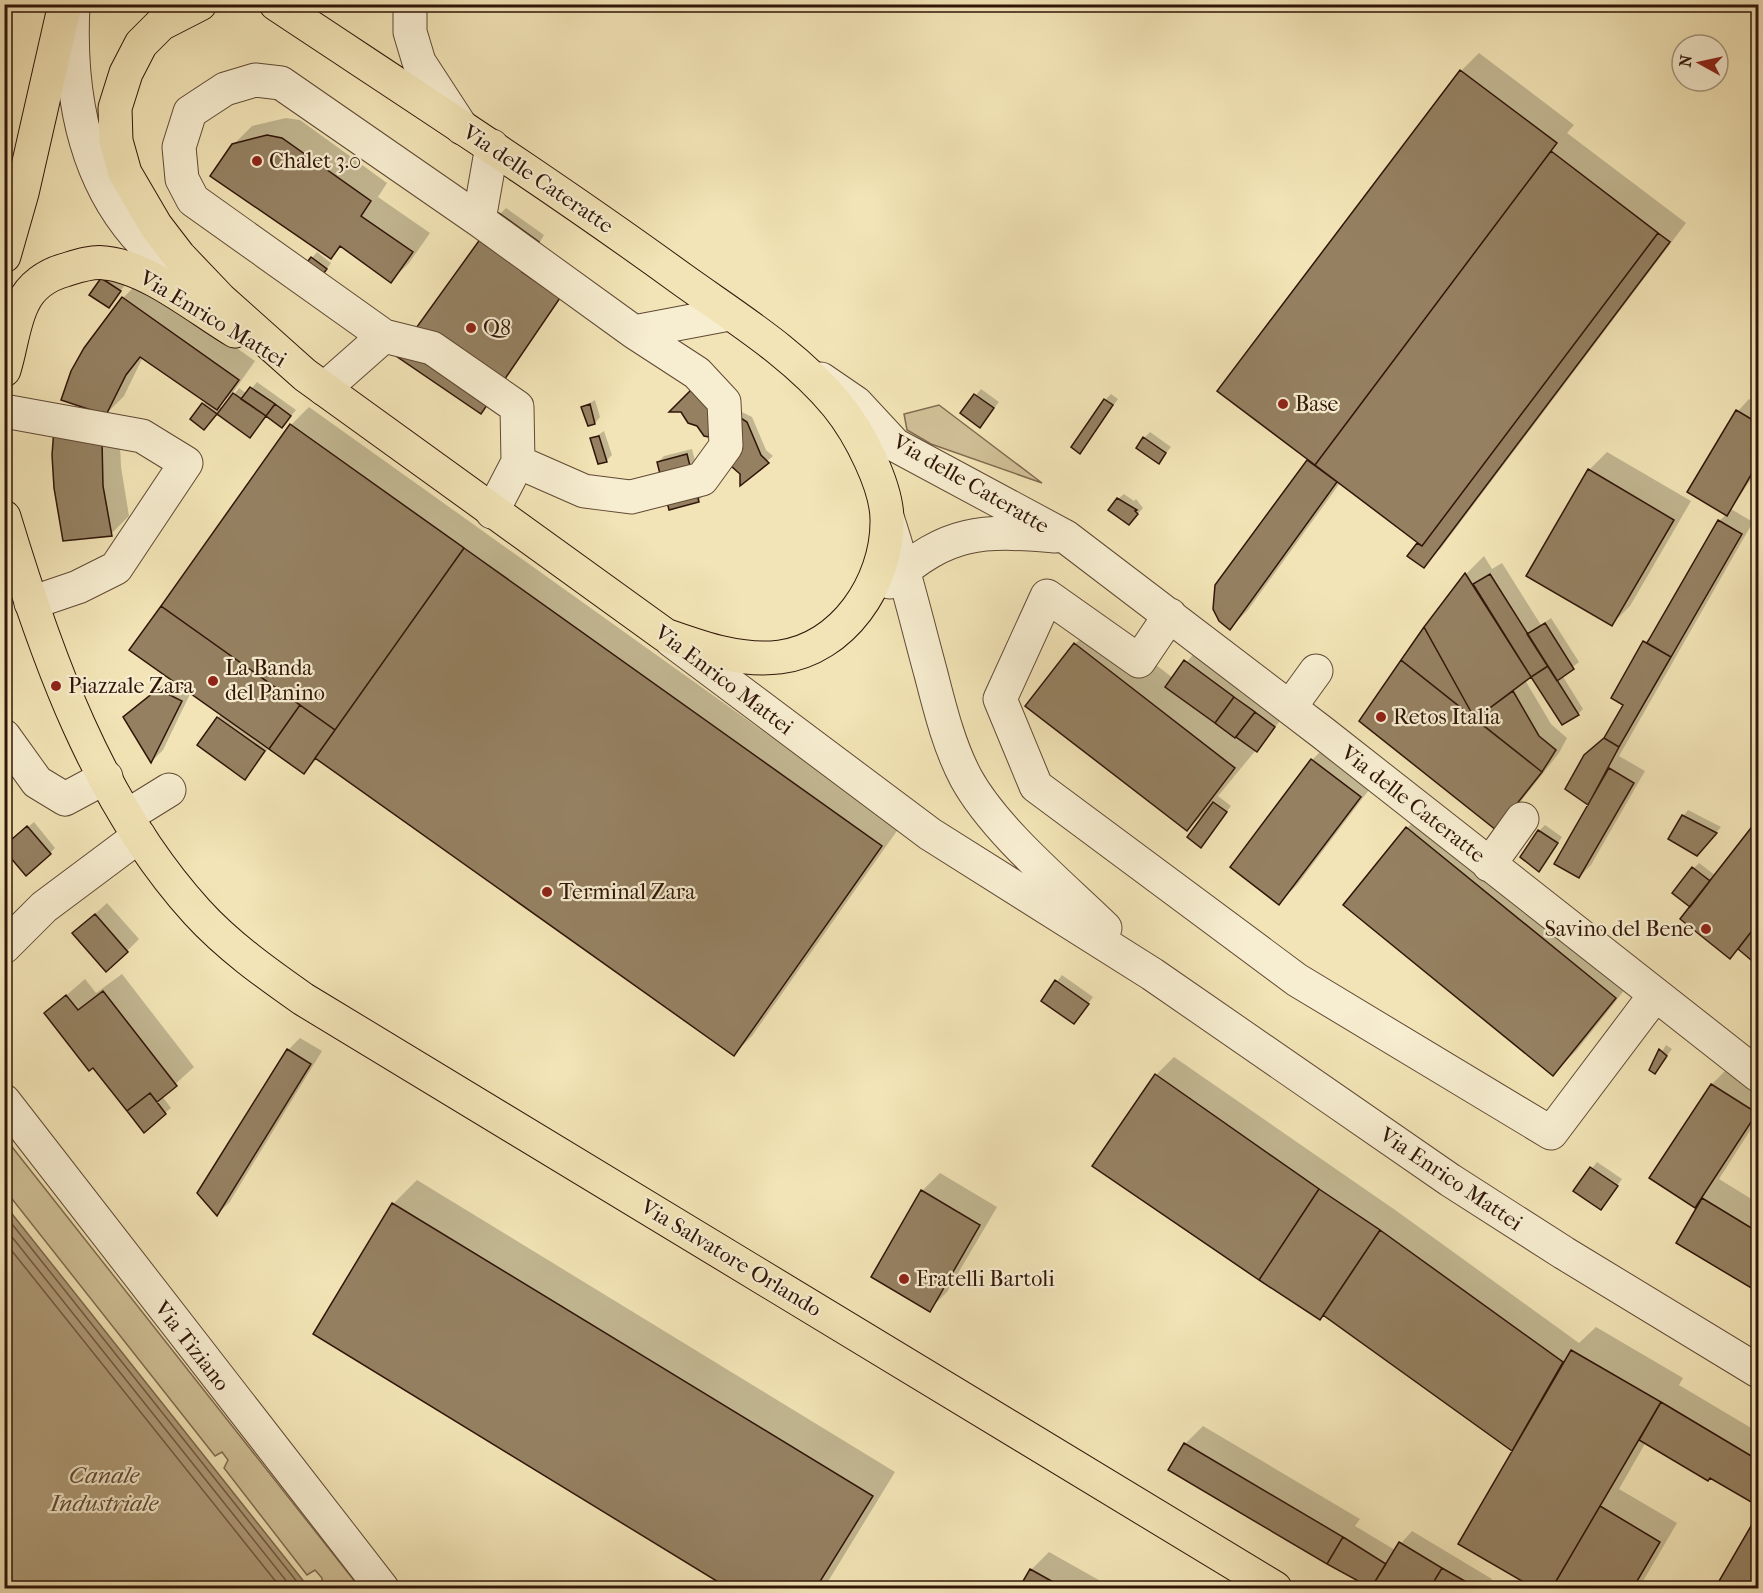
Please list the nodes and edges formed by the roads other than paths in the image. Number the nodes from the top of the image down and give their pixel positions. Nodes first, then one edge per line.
1 (65, 4) edge
2 (73, 4) edge
3 (200, 4) edge
4 (276, 4) edge
5 (410, 4) edge
6 (463, 129) junction
7 (492, 146) junction
8 (479, 220) junction
9 (4, 256) edge
10 (219, 298) junction
11 (729, 314) junction
12 (634, 332) junction
13 (384, 336) junction
14 (795, 362) junction
15 (4, 370) edge
16 (315, 382) junction
17 (4, 411) edge
18 (518, 462) junction
19 (492, 512) junction
20 (4, 517) edge
21 (888, 520) junction
22 (1066, 537) junction
23 (904, 569) junction
24 (32, 603) junction
25 (856, 612) junction
26 (1170, 615) junction
27 (665, 635) junction
28 (1316, 671) dead end
29 (1290, 708) junction
30 (4, 736) edge
31 (106, 777) junction
32 (169, 790) dead end
33 (1522, 819) dead end
34 (133, 826) junction
35 (1489, 865) junction
36 (4, 947) edge
37 (1152, 974) junction
38 (1655, 995) junction
39 (1758, 1075) edge
40 (4, 1101) edge
41 (1758, 1371) edge
42 (382, 1588) edge
43 (1275, 1588) edge

1 - 9 main road
2 - 10 street, Via Enrico Mattei
3 - 10 main road, Via Enrico Mattei
4 - 6 main road, Via delle Cateratte
5 - 6 street
6 - 7 main road, Via delle Cateratte
7 - 8 street
7 - 11 main road, Via delle Cateratte
8 - 12 street
8 - 13 street
10 - 16 main road, Via Enrico Mattei
11 - 12 street
11 - 14 main road, Via delle Cateratte
12 - 18 street
13 - 16 street
13 - 18 street
14 - 21 main road, Via delle Cateratte
14 - 22 street, Via delle Cateratte
15 - 16 main road, Via Enrico Mattei
16 - 19 main road, Via Enrico Mattei
17 - 24 street
18 - 19 street
19 - 27 main road, Via Enrico Mattei
20 - 24 main road
21 - 23 street, Via Enrico Mattei
21 - 25 main road, Via delle Cateratte
22 - 23 street, Via delle Cateratte
22 - 26 street, Via delle Cateratte
23 - 25 street, Via delle Cateratte
23 - 37 street, Via Enrico Mattei
24 - 31 main road
25 - 27 main road, Via delle Cateratte
26 - 29 street, Via delle Cateratte
26 - 38 street
27 - 37 street, Via Enrico Mattei
28 - 29 street
29 - 35 street, Via delle Cateratte
30 - 31 street
31 - 34 main road
32 - 34 street
33 - 35 street
34 - 36 street
34 - 43 main road, Via Salvatore Orlando
35 - 38 street, Via delle Cateratte
37 - 41 street, Via Enrico Mattei
38 - 39 street, Via delle Cateratte
40 - 42 street, Via Tiziano

